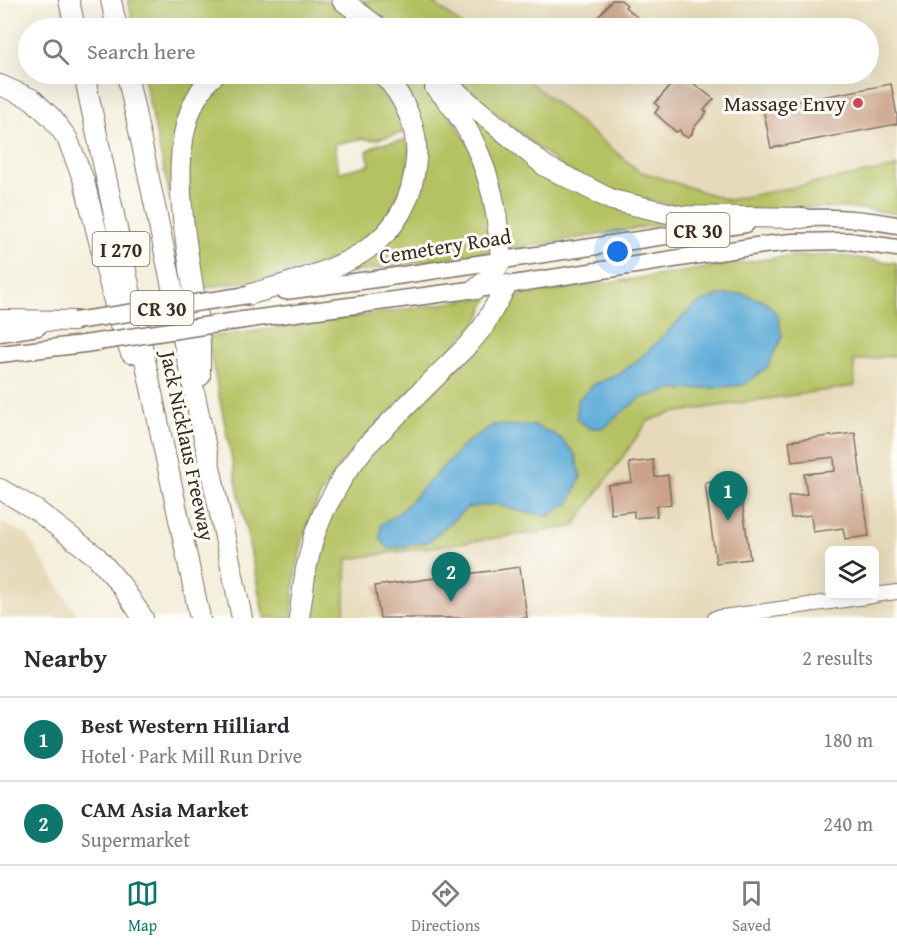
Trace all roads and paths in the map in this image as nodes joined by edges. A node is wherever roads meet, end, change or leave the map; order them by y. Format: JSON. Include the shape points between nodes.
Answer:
{"nodes":[{"id":1,"x":69,"y":0,"type":"edge"},
{"id":2,"x":111,"y":0,"type":"edge"},
{"id":3,"x":341,"y":0,"type":"edge"},
{"id":4,"x":73,"y":18,"type":"edge"},
{"id":5,"x":115,"y":18,"type":"edge"},
{"id":6,"x":360,"y":18,"type":"edge"},
{"id":7,"x":365,"y":18,"type":"edge"},
{"id":8,"x":86,"y":84,"type":"edge"},
{"id":9,"x":129,"y":84,"type":"edge"},
{"id":10,"x":206,"y":84,"type":"edge"},
{"id":11,"x":391,"y":84,"type":"edge"},
{"id":12,"x":431,"y":84,"type":"edge"},
{"id":13,"x":447,"y":84,"type":"edge"},
{"id":14,"x":0,"y":85,"type":"edge"},
{"id":15,"x":802,"y":218,"type":"junction"},
{"id":16,"x":897,"y":225,"type":"edge"},
{"id":17,"x":897,"y":248,"type":"edge"},
{"id":18,"x":500,"y":260,"type":"junction"},
{"id":19,"x":507,"y":285,"type":"junction"},
{"id":20,"x":476,"y":289,"type":"junction"},
{"id":21,"x":248,"y":295,"type":"junction"},
{"id":22,"x":0,"y":320,"type":"edge"},
{"id":23,"x":75,"y":321,"type":"junction"},
{"id":24,"x":0,"y":333,"type":"edge"},
{"id":25,"x":0,"y":354,"type":"edge"},
{"id":26,"x":199,"y":415,"type":"junction"},
{"id":27,"x":159,"y":424,"type":"junction"},
{"id":28,"x":0,"y":489,"type":"edge"},
{"id":29,"x":897,"y":592,"type":"edge"},
{"id":30,"x":879,"y":594,"type":"edge"},
{"id":31,"x":839,"y":600,"type":"edge"},
{"id":32,"x":143,"y":618,"type":"edge"},
{"id":33,"x":200,"y":618,"type":"edge"},
{"id":34,"x":242,"y":618,"type":"edge"},
{"id":35,"x":299,"y":618,"type":"edge"},
{"id":36,"x":715,"y":618,"type":"edge"}],
"edges":[{"from":1,"to":4,"type":"highway"},
{"from":2,"to":5,"type":"highway"},
{"from":3,"to":6,"type":"highway"},
{"from":3,"to":7,"type":"highway"},
{"from":8,"to":27,"type":"highway","name":"Jack Nicklaus Freeway","number":"I 270"},
{"from":9,"to":26,"type":"highway","name":"Jack Nicklaus Freeway","number":"I 270"},
{"from":10,"to":26,"type":"highway","via":[[193,104],[183,136],[180,171],[200,343]]},
{"from":11,"to":21,"type":"highway","via":[[406,108],[417,154],[407,201],[398,219],[369,249],[350,260]]},
{"from":12,"to":18,"type":"highway","via":[[465,124],[483,164],[497,220]]},
{"from":13,"to":15,"type":"highway","via":[[545,166],[612,200],[681,216]]},
{"from":14,"to":27,"type":"highway","via":[[32,99],[67,138],[84,181],[120,325]]},
{"from":15,"to":16,"type":"main road","name":"Cemetery Road","number":"CR 30","via":[[873,220]]},
{"from":15,"to":18,"type":"main road","name":"Cemetery Road","number":"CR 30"},
{"from":17,"to":19,"type":"main road","number":"CR 30","via":[[848,241],[793,242]]},
{"from":18,"to":20,"type":"highway"},
{"from":18,"to":21,"type":"main road","name":"Cemetery Road","number":"CR 30"},
{"from":19,"to":20,"type":"main road","number":"CR 30"},
{"from":19,"to":35,"type":"highway","via":[[468,345],[365,447],[344,476],[314,536]]},
{"from":20,"to":25,"type":"main road","number":"CR 30","bridge":true},
{"from":21,"to":23,"type":"main road","name":"Cemetery Road","number":"CR 30","bridge":true},
{"from":22,"to":23,"type":"highway"},
{"from":23,"to":24,"type":"main road","name":"Cemetery Road","number":"CR 30"},
{"from":26,"to":34,"type":"highway","name":"Jack Nicklaus Freeway","number":"I 270"},
{"from":27,"to":33,"type":"highway","name":"Jack Nicklaus Freeway","number":"I 270"},
{"from":28,"to":32,"type":"highway","via":[[36,510],[97,557]]},
{"from":29,"to":30,"type":"street"},
{"from":31,"to":36,"type":"street"}]}
